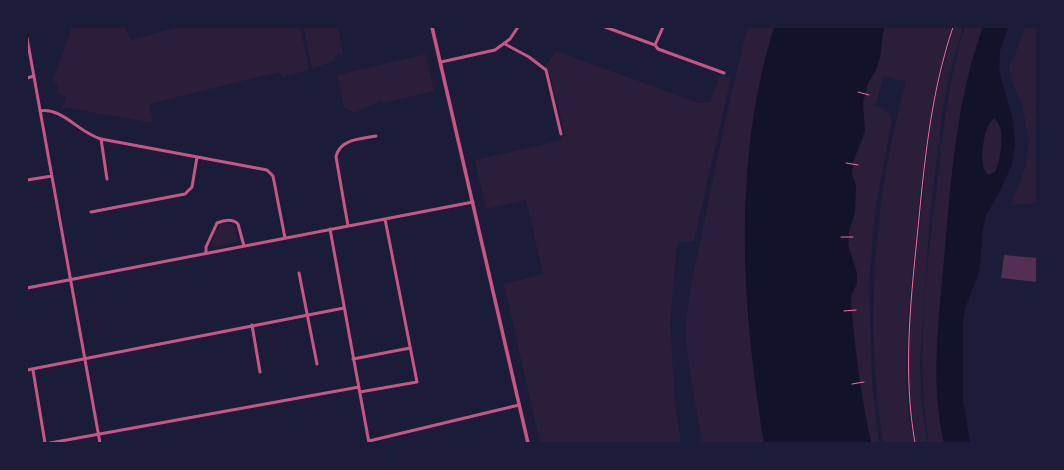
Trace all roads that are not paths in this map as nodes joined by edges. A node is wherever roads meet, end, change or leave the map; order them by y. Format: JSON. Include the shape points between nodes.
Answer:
{"nodes":[{"id":1,"x":432,"y":27,"type":"edge"},
{"id":2,"x":518,"y":27,"type":"edge"},
{"id":3,"x":605,"y":27,"type":"edge"},
{"id":4,"x":663,"y":27,"type":"edge"},
{"id":5,"x":27,"y":38,"type":"edge"},
{"id":6,"x":504,"y":44,"type":"junction"},
{"id":7,"x":655,"y":46,"type":"junction"},
{"id":8,"x":441,"y":62,"type":"junction"},
{"id":9,"x":724,"y":73,"type":"dead end"},
{"id":10,"x":34,"y":76,"type":"junction"},
{"id":11,"x":27,"y":78,"type":"edge"},
{"id":12,"x":40,"y":111,"type":"junction"},
{"id":13,"x":561,"y":134,"type":"dead end"},
{"id":14,"x":376,"y":136,"type":"dead end"},
{"id":15,"x":100,"y":139,"type":"junction"},
{"id":16,"x":197,"y":157,"type":"junction"},
{"id":17,"x":52,"y":176,"type":"junction"},
{"id":18,"x":107,"y":179,"type":"dead end"},
{"id":19,"x":27,"y":180,"type":"edge"},
{"id":20,"x":473,"y":202,"type":"junction"},
{"id":21,"x":91,"y":212,"type":"dead end"},
{"id":22,"x":385,"y":219,"type":"junction"},
{"id":23,"x":348,"y":226,"type":"junction"},
{"id":24,"x":330,"y":229,"type":"junction"},
{"id":25,"x":285,"y":238,"type":"junction"},
{"id":26,"x":244,"y":246,"type":"junction"},
{"id":27,"x":206,"y":253,"type":"junction"},
{"id":28,"x":299,"y":273,"type":"dead end"},
{"id":29,"x":71,"y":279,"type":"junction"},
{"id":30,"x":27,"y":288,"type":"edge"},
{"id":31,"x":344,"y":308,"type":"junction"},
{"id":32,"x":307,"y":315,"type":"junction"},
{"id":33,"x":252,"y":325,"type":"junction"},
{"id":34,"x":410,"y":348,"type":"junction"},
{"id":35,"x":85,"y":358,"type":"junction"},
{"id":36,"x":354,"y":359,"type":"junction"},
{"id":37,"x":317,"y":364,"type":"dead end"},
{"id":38,"x":27,"y":370,"type":"edge"},
{"id":39,"x":33,"y":370,"type":"junction"},
{"id":40,"x":260,"y":372,"type":"dead end"},
{"id":41,"x":358,"y":387,"type":"junction"},
{"id":42,"x":360,"y":392,"type":"junction"},
{"id":43,"x":519,"y":405,"type":"junction"},
{"id":44,"x":99,"y":434,"type":"junction"},
{"id":45,"x":369,"y":442,"type":"edge"},
{"id":46,"x":45,"y":443,"type":"edge"},
{"id":47,"x":50,"y":443,"type":"edge"},
{"id":48,"x":100,"y":443,"type":"edge"},
{"id":49,"x":528,"y":443,"type":"edge"}],
"edges":[{"from":1,"to":8,"type":"street"},
{"from":2,"to":6,"type":"street"},
{"from":3,"to":7,"type":"street"},
{"from":4,"to":7,"type":"street"},
{"from":5,"to":10,"type":"street"},
{"from":6,"to":8,"type":"street","via":[[495,50]]},
{"from":6,"to":13,"type":"street","via":[[529,57],[546,70]]},
{"from":7,"to":9,"type":"street"},
{"from":8,"to":20,"type":"street"},
{"from":10,"to":11,"type":"street"},
{"from":10,"to":12,"type":"street"},
{"from":12,"to":15,"type":"street","via":[[56,111],[82,131]]},
{"from":12,"to":17,"type":"street"},
{"from":14,"to":23,"type":"street","via":[[346,142],[337,153]]},
{"from":15,"to":16,"type":"street"},
{"from":15,"to":18,"type":"street"},
{"from":16,"to":21,"type":"street","via":[[192,187],[185,194]]},
{"from":16,"to":25,"type":"street","via":[[267,170],[273,176]]},
{"from":17,"to":19,"type":"street"},
{"from":17,"to":29,"type":"street"},
{"from":20,"to":22,"type":"street"},
{"from":20,"to":43,"type":"street"},
{"from":22,"to":23,"type":"street"},
{"from":22,"to":34,"type":"street"},
{"from":23,"to":24,"type":"street"},
{"from":24,"to":25,"type":"street"},
{"from":24,"to":31,"type":"street"},
{"from":25,"to":26,"type":"street"},
{"from":26,"to":27,"type":"street"},
{"from":26,"to":27,"type":"street","via":[[238,224],[232,220],[222,221],[217,223]]},
{"from":27,"to":29,"type":"street"},
{"from":28,"to":32,"type":"street"},
{"from":29,"to":30,"type":"street"},
{"from":29,"to":35,"type":"street"},
{"from":31,"to":32,"type":"street"},
{"from":31,"to":36,"type":"street"},
{"from":32,"to":33,"type":"street"},
{"from":32,"to":37,"type":"street"},
{"from":33,"to":35,"type":"street"},
{"from":33,"to":40,"type":"street"},
{"from":34,"to":36,"type":"street"},
{"from":34,"to":42,"type":"street","via":[[417,382]]},
{"from":35,"to":39,"type":"street"},
{"from":35,"to":44,"type":"street"},
{"from":36,"to":41,"type":"street"},
{"from":38,"to":39,"type":"street"},
{"from":39,"to":46,"type":"street"},
{"from":41,"to":42,"type":"street"},
{"from":41,"to":44,"type":"street"},
{"from":42,"to":45,"type":"street"},
{"from":43,"to":45,"type":"street"},
{"from":43,"to":49,"type":"street"},
{"from":44,"to":47,"type":"street"},
{"from":44,"to":48,"type":"street"}]}
